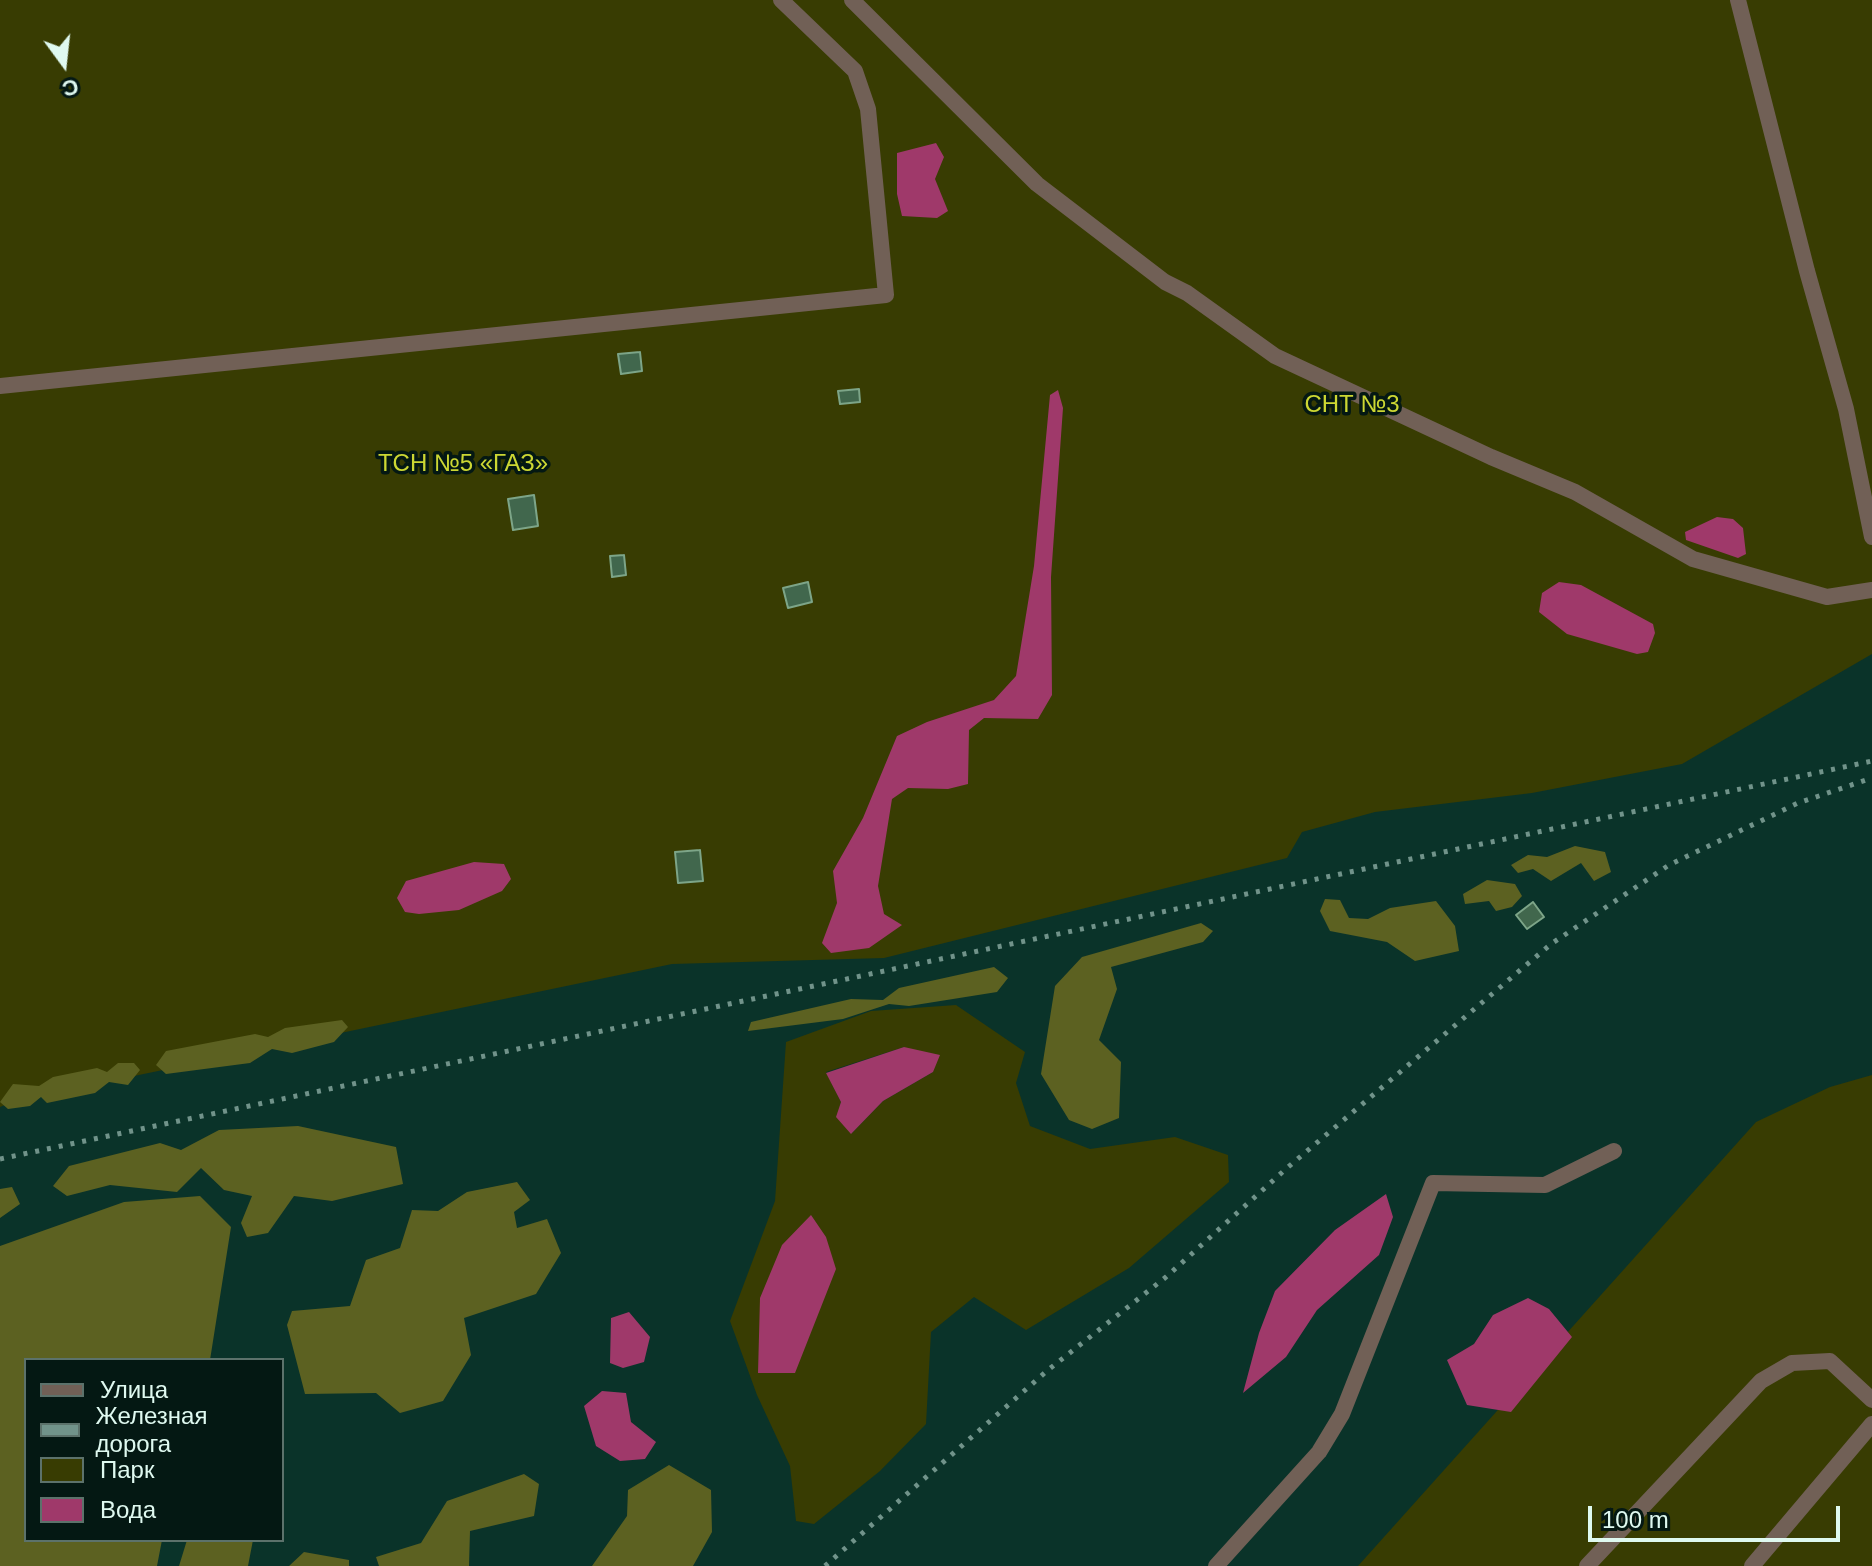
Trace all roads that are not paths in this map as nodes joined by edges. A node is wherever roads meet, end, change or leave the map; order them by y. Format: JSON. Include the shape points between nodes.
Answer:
{"nodes":[{"id":1,"x":781,"y":0,"type":"edge"},
{"id":2,"x":852,"y":0,"type":"edge"},
{"id":3,"x":1738,"y":0,"type":"edge"},
{"id":4,"x":0,"y":386,"type":"edge"},
{"id":5,"x":1872,"y":537,"type":"edge"},
{"id":6,"x":1872,"y":590,"type":"edge"},
{"id":7,"x":1614,"y":1151,"type":"dead end"},
{"id":8,"x":1872,"y":1400,"type":"edge"},
{"id":9,"x":1872,"y":1424,"type":"edge"},
{"id":10,"x":1216,"y":1566,"type":"edge"},
{"id":11,"x":1587,"y":1566,"type":"edge"},
{"id":12,"x":1752,"y":1566,"type":"edge"}],
"edges":[{"from":1,"to":4,"type":"lane","via":[[855,71],[868,109],[886,295]]},
{"from":2,"to":6,"type":"lane","via":[[1037,184],[1165,282],[1275,356],[1575,492],[1693,559],[1827,597]]},
{"from":3,"to":5,"type":"lane","via":[[1846,409]]},
{"from":7,"to":10,"type":"lane","via":[[1545,1185],[1433,1183],[1342,1414],[1319,1452]]},
{"from":8,"to":11,"type":"lane","via":[[1830,1361],[1792,1363],[1761,1381]]},
{"from":9,"to":12,"type":"lane"}]}
